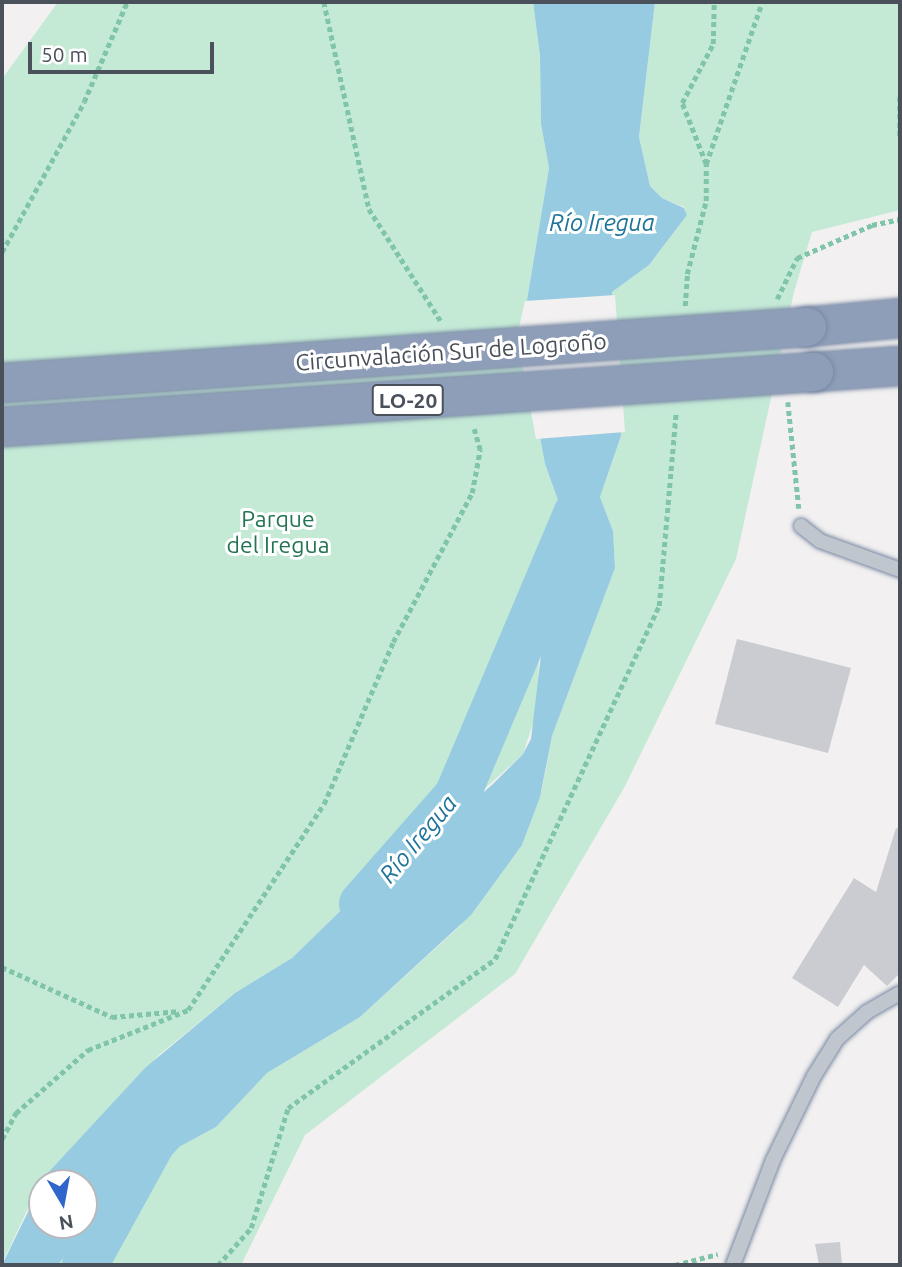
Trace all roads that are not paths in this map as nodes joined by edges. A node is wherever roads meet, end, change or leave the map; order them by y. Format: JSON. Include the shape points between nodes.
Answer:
{"nodes":[{"id":1,"x":900,"y":318,"type":"edge"},
{"id":2,"x":900,"y":366,"type":"edge"},
{"id":3,"x":2,"y":383,"type":"edge"},
{"id":4,"x":2,"y":427,"type":"edge"},
{"id":5,"x":801,"y":526,"type":"dead end"},
{"id":6,"x":900,"y":570,"type":"edge"},
{"id":7,"x":900,"y":992,"type":"edge"},
{"id":8,"x":734,"y":1258,"type":"edge"}],
"edges":[{"from":1,"to":3,"type":"highway","name":"Circunvalación Sur de Logroño","number":"LO-20","bridge":true},
{"from":2,"to":4,"type":"highway","name":"Circunvalación Sur de Logroño","number":"LO-20","bridge":true},
{"from":5,"to":6,"type":"lane","via":[[820,541]]},
{"from":7,"to":8,"type":"lane","via":[[867,1012],[837,1039],[779,1148]]}]}
